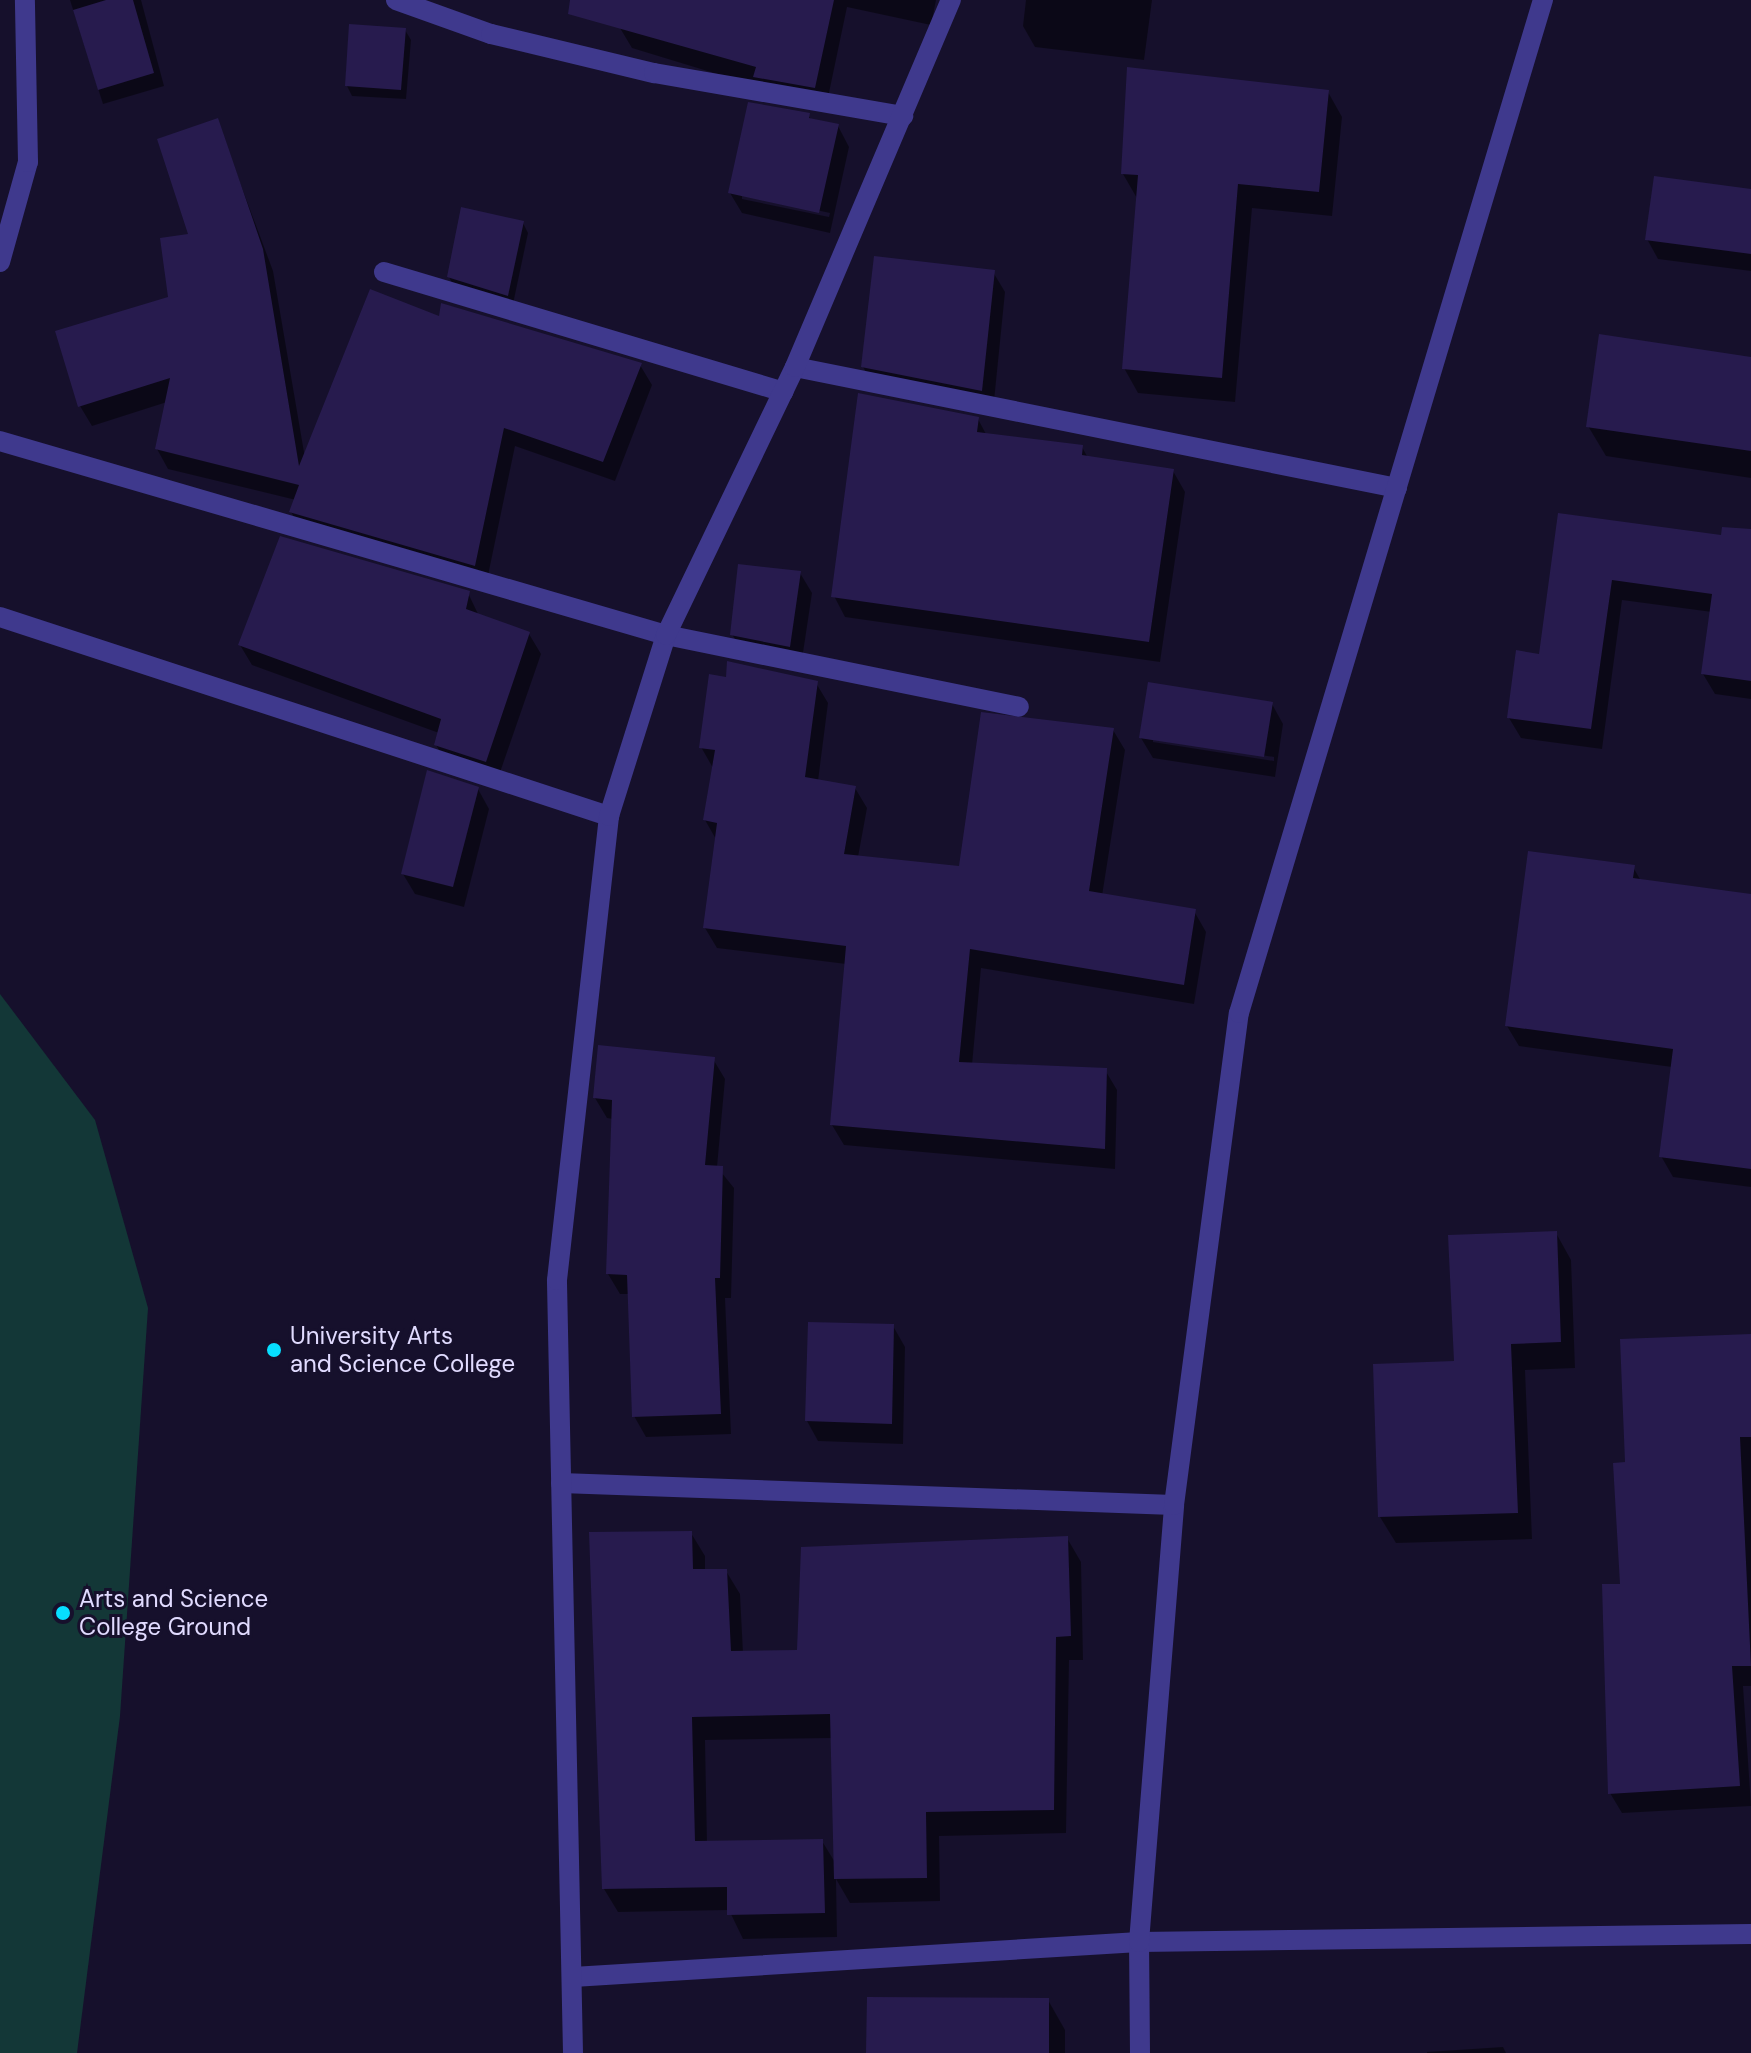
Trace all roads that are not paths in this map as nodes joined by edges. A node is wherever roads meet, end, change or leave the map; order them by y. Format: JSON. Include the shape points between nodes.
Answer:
{"nodes":[{"id":1,"x":25,"y":0,"type":"edge"},
{"id":2,"x":396,"y":0,"type":"edge"},
{"id":3,"x":951,"y":0,"type":"edge"},
{"id":4,"x":1543,"y":0,"type":"edge"},
{"id":5,"x":903,"y":116,"type":"junction"},
{"id":6,"x":0,"y":262,"type":"edge"},
{"id":7,"x":384,"y":272,"type":"dead end"},
{"id":8,"x":795,"y":367,"type":"junction"},
{"id":9,"x":783,"y":392,"type":"junction"},
{"id":10,"x":0,"y":441,"type":"edge"},
{"id":11,"x":1397,"y":488,"type":"junction"},
{"id":12,"x":0,"y":617,"type":"edge"},
{"id":13,"x":666,"y":635,"type":"junction"},
{"id":14,"x":1019,"y":707,"type":"dead end"},
{"id":15,"x":609,"y":816,"type":"junction"},
{"id":16,"x":561,"y":1483,"type":"junction"},
{"id":17,"x":1174,"y":1505,"type":"junction"},
{"id":18,"x":1751,"y":1934,"type":"edge"},
{"id":19,"x":1139,"y":1942,"type":"junction"},
{"id":20,"x":573,"y":1977,"type":"junction"},
{"id":21,"x":573,"y":2053,"type":"edge"},
{"id":22,"x":1140,"y":2053,"type":"edge"}],
"edges":[{"from":1,"to":6,"type":"street","via":[[28,162]]},
{"from":2,"to":5,"type":"street","via":[[491,34],[654,73]]},
{"from":3,"to":5,"type":"street"},
{"from":4,"to":11,"type":"street"},
{"from":5,"to":8,"type":"street"},
{"from":7,"to":9,"type":"street"},
{"from":8,"to":9,"type":"street"},
{"from":8,"to":11,"type":"street"},
{"from":9,"to":13,"type":"street"},
{"from":10,"to":13,"type":"street"},
{"from":11,"to":17,"type":"street","via":[[1239,1013]]},
{"from":12,"to":15,"type":"street"},
{"from":13,"to":14,"type":"street"},
{"from":13,"to":15,"type":"street"},
{"from":15,"to":16,"type":"street","via":[[557,1280]]},
{"from":16,"to":17,"type":"street"},
{"from":16,"to":20,"type":"street"},
{"from":17,"to":19,"type":"street"},
{"from":18,"to":19,"type":"street"},
{"from":19,"to":20,"type":"street"},
{"from":19,"to":22,"type":"street"},
{"from":20,"to":21,"type":"street"}]}
